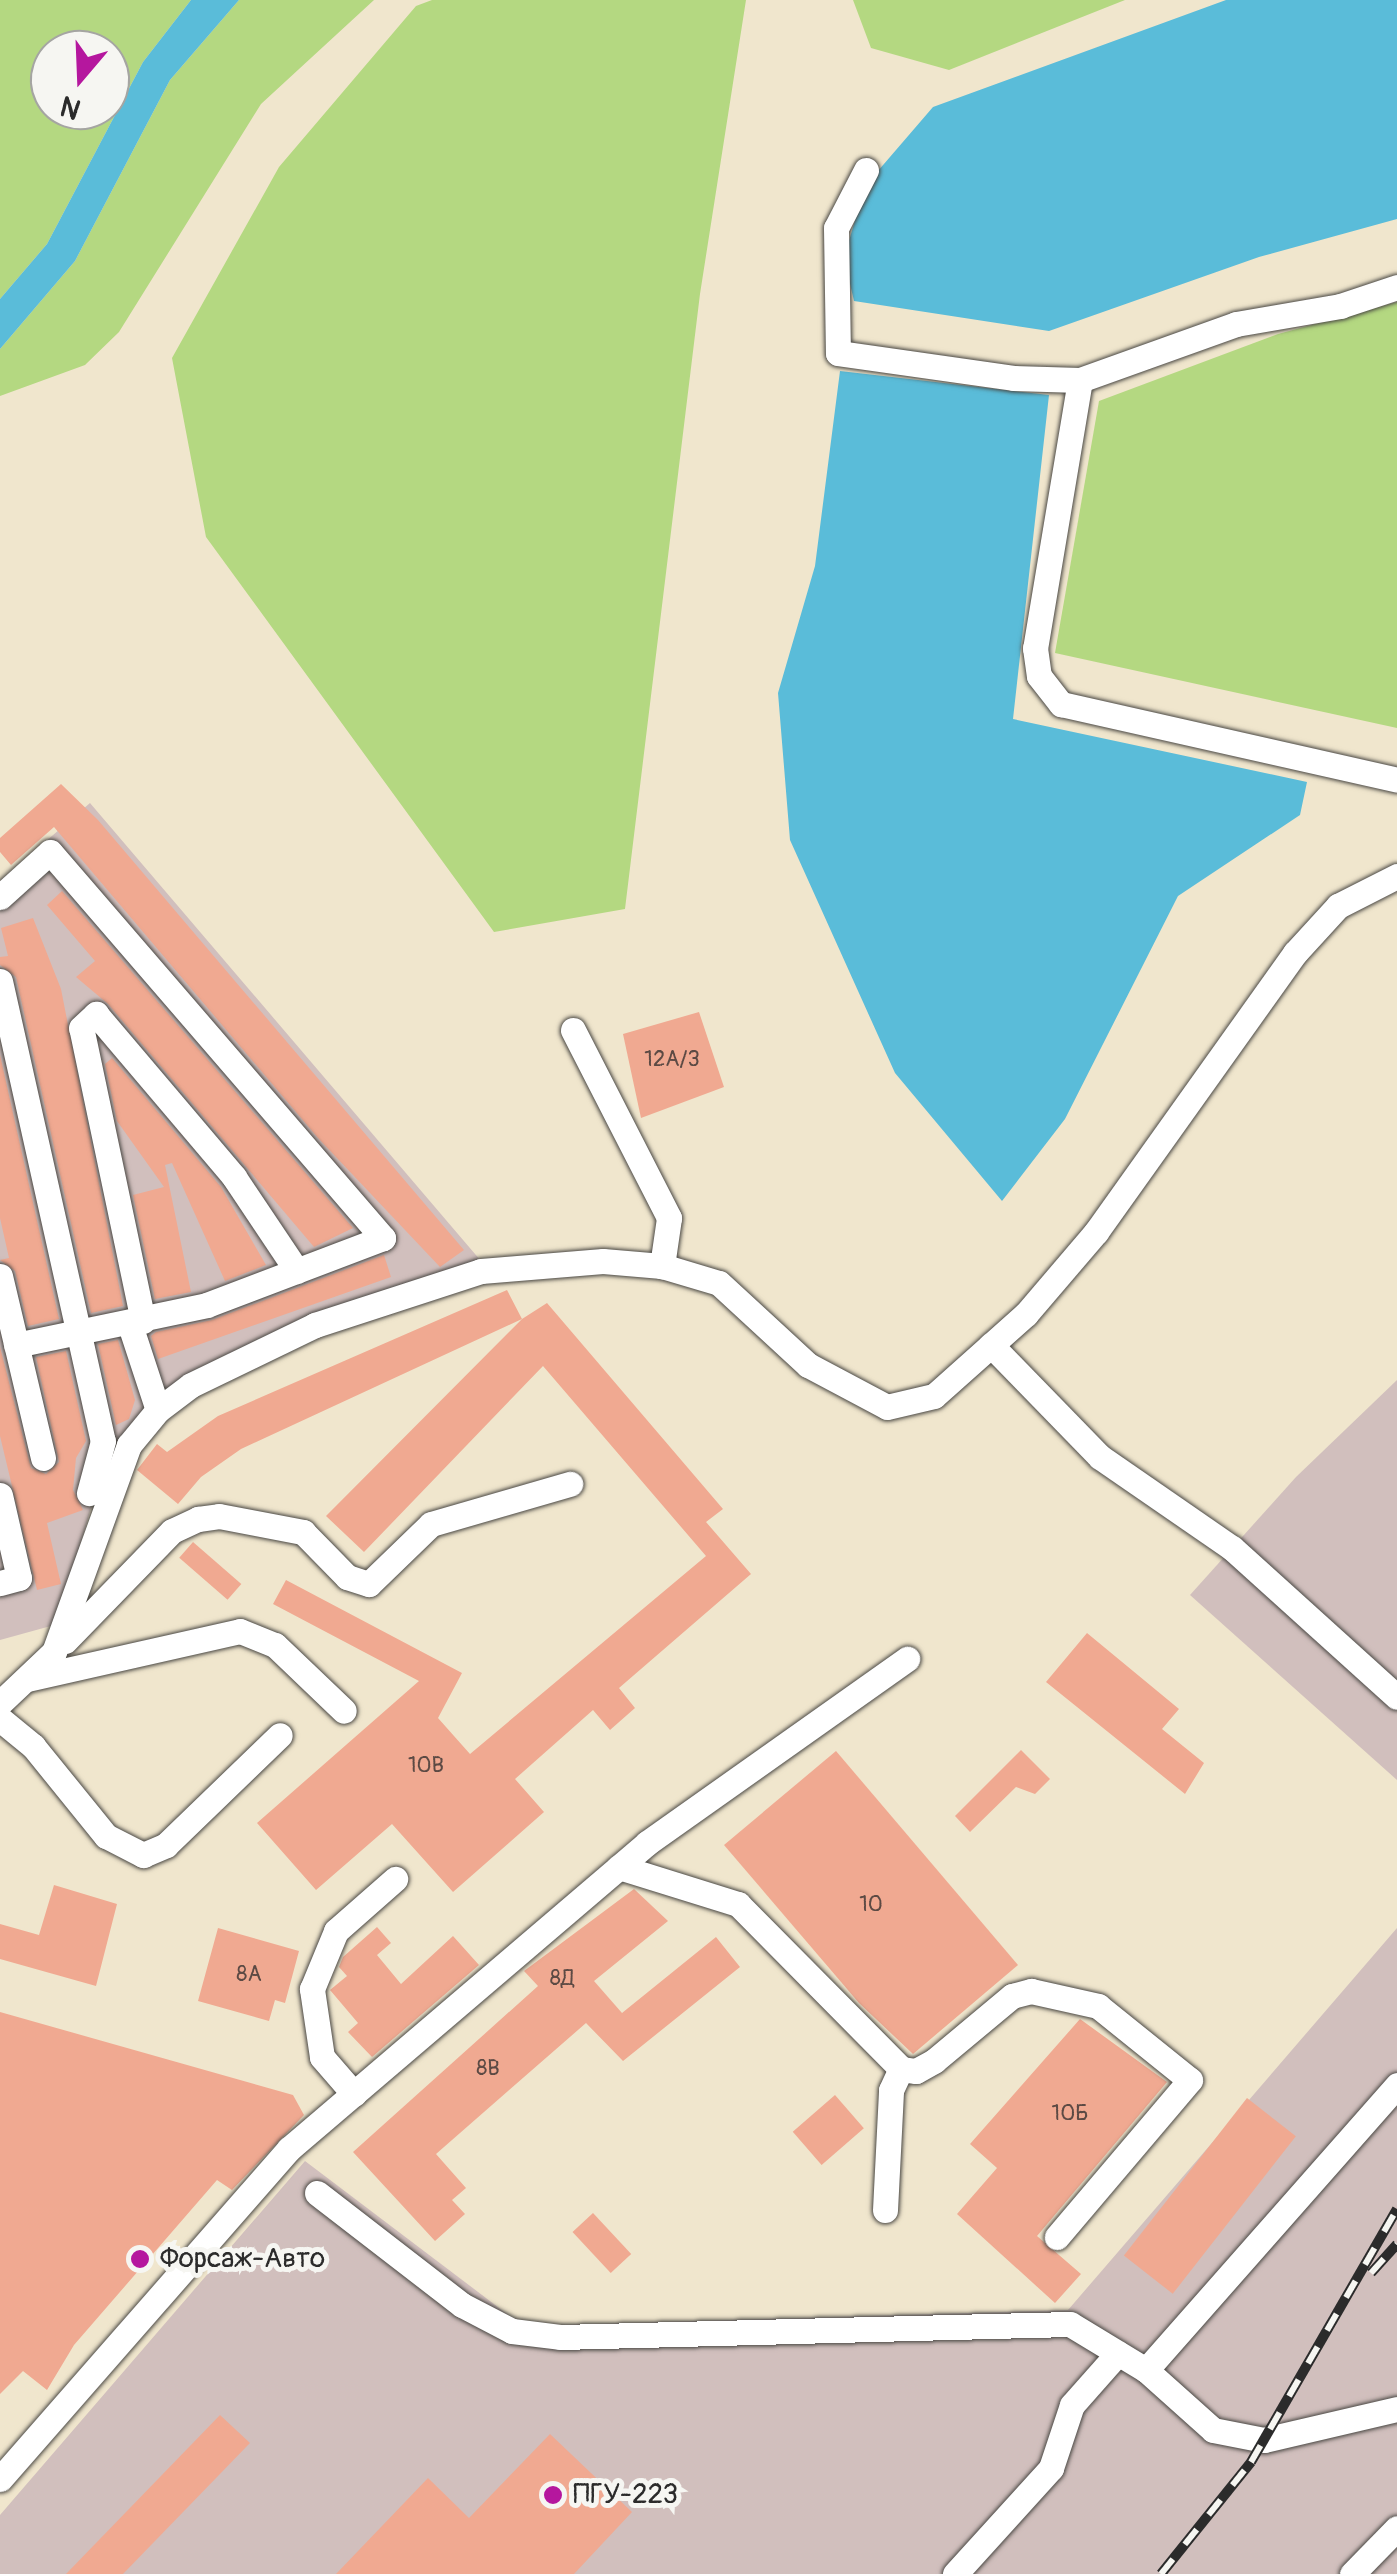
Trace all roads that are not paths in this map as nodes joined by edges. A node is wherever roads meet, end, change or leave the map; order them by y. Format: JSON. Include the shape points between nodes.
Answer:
{"nodes":[{"id":1,"x":866,"y":170,"type":"dead end"},
{"id":2,"x":1397,"y":287,"type":"edge"},
{"id":3,"x":1080,"y":380,"type":"junction"},
{"id":4,"x":1397,"y":780,"type":"edge"},
{"id":5,"x":1397,"y":876,"type":"edge"},
{"id":6,"x":0,"y":897,"type":"edge"},
{"id":7,"x":0,"y":980,"type":"edge"},
{"id":8,"x":573,"y":1030,"type":"dead end"},
{"id":9,"x":662,"y":1266,"type":"junction"},
{"id":10,"x":297,"y":1271,"type":"junction"},
{"id":11,"x":0,"y":1276,"type":"edge"},
{"id":12,"x":137,"y":1323,"type":"junction"},
{"id":13,"x":78,"y":1334,"type":"junction"},
{"id":14,"x":16,"y":1346,"type":"junction"},
{"id":15,"x":991,"y":1346,"type":"junction"},
{"id":16,"x":158,"y":1410,"type":"junction"},
{"id":17,"x":43,"y":1458,"type":"dead end"},
{"id":18,"x":570,"y":1484,"type":"dead end"},
{"id":19,"x":88,"y":1492,"type":"dead end"},
{"id":20,"x":0,"y":1495,"type":"edge"},
{"id":21,"x":0,"y":1583,"type":"edge"},
{"id":22,"x":54,"y":1652,"type":"junction"},
{"id":23,"x":907,"y":1659,"type":"dead end"},
{"id":24,"x":27,"y":1678,"type":"junction"},
{"id":25,"x":1397,"y":1697,"type":"edge"},
{"id":26,"x":0,"y":1703,"type":"edge"},
{"id":27,"x":344,"y":1712,"type":"dead end"},
{"id":28,"x":0,"y":1719,"type":"edge"},
{"id":29,"x":280,"y":1735,"type":"dead end"},
{"id":30,"x":619,"y":1867,"type":"junction"},
{"id":31,"x":394,"y":1879,"type":"dead end"},
{"id":32,"x":900,"y":2069,"type":"junction"},
{"id":33,"x":1397,"y":2085,"type":"edge"},
{"id":34,"x":354,"y":2094,"type":"junction"},
{"id":35,"x":317,"y":2193,"type":"dead end"},
{"id":36,"x":885,"y":2210,"type":"dead end"},
{"id":37,"x":1057,"y":2237,"type":"dead end"},
{"id":38,"x":1118,"y":2353,"type":"junction"},
{"id":39,"x":1146,"y":2370,"type":"junction"},
{"id":40,"x":1397,"y":2410,"type":"edge"},
{"id":41,"x":0,"y":2478,"type":"edge"},
{"id":42,"x":1397,"y":2528,"type":"edge"},
{"id":43,"x":956,"y":2574,"type":"edge"},
{"id":44,"x":1352,"y":2574,"type":"edge"}],
"edges":[{"from":1,"to":3,"type":"lane","via":[[836,228],[838,353],[1012,378]]},
{"from":2,"to":3,"type":"lane","via":[[1340,306],[1236,324]]},
{"from":3,"to":4,"type":"lane","via":[[1035,648],[1040,676],[1061,704]]},
{"from":5,"to":15,"type":"lane","via":[[1338,906],[1295,953],[1096,1232]]},
{"from":6,"to":10,"type":"lane","via":[[50,852],[383,1238]]},
{"from":7,"to":13,"type":"lane"},
{"from":8,"to":9,"type":"lane","via":[[670,1218]]},
{"from":9,"to":15,"type":"lane","via":[[719,1283],[808,1366],[887,1408],[934,1396]]},
{"from":9,"to":16,"type":"lane","via":[[604,1260],[481,1271],[315,1325]]},
{"from":10,"to":12,"type":"lane"},
{"from":10,"to":12,"type":"lane","via":[[234,1177],[96,1014],[81,1028]]},
{"from":11,"to":14,"type":"lane"},
{"from":12,"to":13,"type":"lane"},
{"from":12,"to":16,"type":"lane"},
{"from":13,"to":14,"type":"lane"},
{"from":13,"to":19,"type":"lane","via":[[103,1441]]},
{"from":14,"to":17,"type":"lane"},
{"from":15,"to":25,"type":"lane","via":[[1100,1457],[1232,1548]]},
{"from":16,"to":22,"type":"lane","via":[[129,1446]]},
{"from":18,"to":22,"type":"lane","via":[[431,1524],[369,1584],[347,1576],[302,1532],[219,1516],[198,1519],[172,1531]]},
{"from":20,"to":21,"type":"lane","via":[[20,1578]]},
{"from":22,"to":24,"type":"lane"},
{"from":23,"to":30,"type":"lane"},
{"from":24,"to":26,"type":"lane"},
{"from":24,"to":27,"type":"lane","via":[[240,1631],[275,1645]]},
{"from":28,"to":29,"type":"lane","via":[[33,1746],[106,1836],[143,1855],[166,1845]]},
{"from":30,"to":32,"type":"lane","via":[[738,1904]]},
{"from":30,"to":34,"type":"lane"},
{"from":31,"to":34,"type":"lane","via":[[336,1931],[312,1989],[322,2057]]},
{"from":32,"to":36,"type":"lane","via":[[891,2090]]},
{"from":32,"to":37,"type":"lane","via":[[916,2071],[1012,1996],[1031,1991],[1098,2006],[1190,2080]]},
{"from":33,"to":39,"type":"lane"},
{"from":34,"to":41,"type":"lane","via":[[290,2149]]},
{"from":35,"to":38,"type":"lane","via":[[462,2306],[512,2331],[560,2337],[1070,2324]]},
{"from":38,"to":39,"type":"lane"},
{"from":38,"to":43,"type":"lane","via":[[1072,2405],[1051,2468]]},
{"from":39,"to":40,"type":"lane","via":[[1213,2430],[1264,2440]]},
{"from":42,"to":44,"type":"lane"}]}
